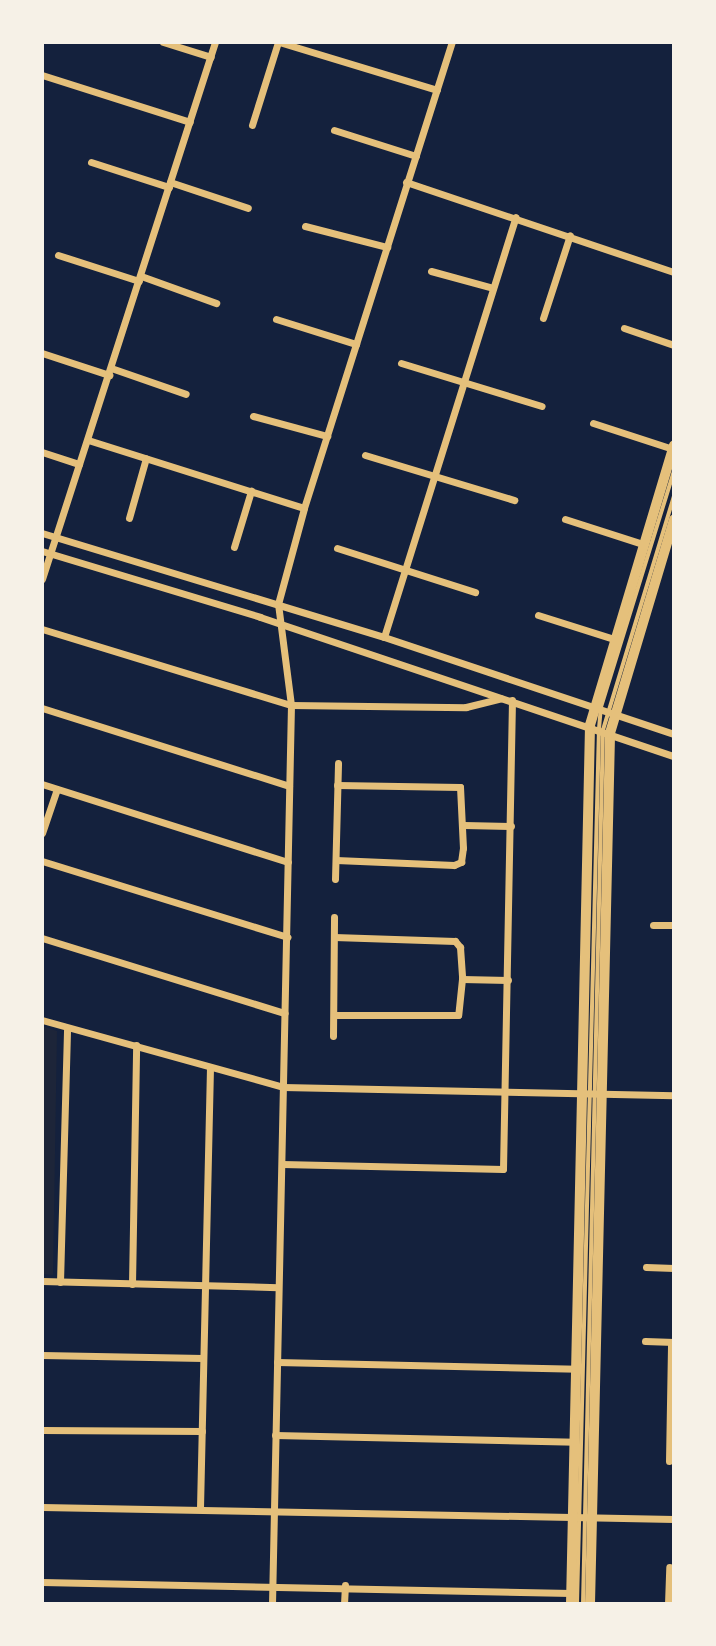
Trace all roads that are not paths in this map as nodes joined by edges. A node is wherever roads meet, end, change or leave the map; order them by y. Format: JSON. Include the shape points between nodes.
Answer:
{"nodes":[{"id":1,"x":163,"y":42,"type":"edge"},
{"id":2,"x":215,"y":42,"type":"edge"},
{"id":3,"x":278,"y":42,"type":"edge"},
{"id":4,"x":452,"y":42,"type":"edge"},
{"id":5,"x":211,"y":57,"type":"junction"},
{"id":6,"x":42,"y":75,"type":"edge"},
{"id":7,"x":437,"y":90,"type":"junction"},
{"id":8,"x":190,"y":122,"type":"junction"},
{"id":9,"x":252,"y":125,"type":"dead end"},
{"id":10,"x":334,"y":130,"type":"dead end"},
{"id":11,"x":416,"y":156,"type":"junction"},
{"id":12,"x":91,"y":162,"type":"dead end"},
{"id":13,"x":407,"y":182,"type":"junction"},
{"id":14,"x":170,"y":185,"type":"junction"},
{"id":15,"x":248,"y":208,"type":"dead end"},
{"id":16,"x":516,"y":217,"type":"junction"},
{"id":17,"x":305,"y":226,"type":"dead end"},
{"id":18,"x":570,"y":235,"type":"junction"},
{"id":19,"x":387,"y":247,"type":"junction"},
{"id":20,"x":58,"y":255,"type":"dead end"},
{"id":21,"x":431,"y":271,"type":"dead end"},
{"id":22,"x":674,"y":272,"type":"edge"},
{"id":23,"x":140,"y":278,"type":"junction"},
{"id":24,"x":493,"y":288,"type":"junction"},
{"id":25,"x":216,"y":303,"type":"dead end"},
{"id":26,"x":543,"y":318,"type":"dead end"},
{"id":27,"x":276,"y":319,"type":"dead end"},
{"id":28,"x":624,"y":328,"type":"dead end"},
{"id":29,"x":356,"y":344,"type":"junction"},
{"id":30,"x":674,"y":345,"type":"edge"},
{"id":31,"x":42,"y":352,"type":"edge"},
{"id":32,"x":401,"y":363,"type":"dead end"},
{"id":33,"x":110,"y":371,"type":"junction"},
{"id":34,"x":467,"y":382,"type":"junction"},
{"id":35,"x":186,"y":394,"type":"dead end"},
{"id":36,"x":542,"y":406,"type":"dead end"},
{"id":37,"x":253,"y":416,"type":"dead end"},
{"id":38,"x":593,"y":423,"type":"dead end"},
{"id":39,"x":327,"y":436,"type":"junction"},
{"id":40,"x":88,"y":440,"type":"junction"},
{"id":41,"x":673,"y":447,"type":"edge"},
{"id":42,"x":42,"y":452,"type":"edge"},
{"id":43,"x":365,"y":455,"type":"dead end"},
{"id":44,"x":146,"y":458,"type":"junction"},
{"id":45,"x":79,"y":464,"type":"junction"},
{"id":46,"x":674,"y":471,"type":"edge"},
{"id":47,"x":435,"y":477,"type":"junction"},
{"id":48,"x":251,"y":491,"type":"junction"},
{"id":49,"x":674,"y":497,"type":"edge"},
{"id":50,"x":514,"y":500,"type":"dead end"},
{"id":51,"x":304,"y":508,"type":"junction"},
{"id":52,"x":129,"y":518,"type":"dead end"},
{"id":53,"x":565,"y":519,"type":"dead end"},
{"id":54,"x":674,"y":519,"type":"edge"},
{"id":55,"x":42,"y":533,"type":"edge"},
{"id":56,"x":55,"y":537,"type":"junction"},
{"id":57,"x":671,"y":538,"type":"edge"},
{"id":58,"x":643,"y":544,"type":"junction"},
{"id":59,"x":234,"y":547,"type":"dead end"},
{"id":60,"x":338,"y":548,"type":"dead end"},
{"id":61,"x":46,"y":552,"type":"edge"},
{"id":62,"x":406,"y":570,"type":"junction"},
{"id":63,"x":42,"y":579,"type":"edge"},
{"id":64,"x":475,"y":592,"type":"dead end"},
{"id":65,"x":278,"y":604,"type":"junction"},
{"id":66,"x":538,"y":615,"type":"dead end"},
{"id":67,"x":284,"y":627,"type":"junction"},
{"id":68,"x":42,"y":629,"type":"edge"},
{"id":69,"x":384,"y":637,"type":"junction"},
{"id":70,"x":614,"y":639,"type":"junction"},
{"id":71,"x":503,"y":697,"type":"junction"},
{"id":72,"x":512,"y":700,"type":"junction"},
{"id":73,"x":291,"y":705,"type":"junction"},
{"id":74,"x":42,"y":708,"type":"edge"},
{"id":75,"x":604,"y":708,"type":"junction"},
{"id":76,"x":601,"y":729,"type":"junction"},
{"id":77,"x":674,"y":734,"type":"edge"},
{"id":78,"x":674,"y":756,"type":"edge"},
{"id":79,"x":338,"y":763,"type":"dead end"},
{"id":80,"x":42,"y":784,"type":"edge"},
{"id":81,"x":337,"y":785,"type":"junction"},
{"id":82,"x":289,"y":786,"type":"junction"},
{"id":83,"x":57,"y":789,"type":"junction"},
{"id":84,"x":464,"y":825,"type":"junction"},
{"id":85,"x":511,"y":826,"type":"junction"},
{"id":86,"x":42,"y":833,"type":"edge"},
{"id":87,"x":335,"y":860,"type":"junction"},
{"id":88,"x":42,"y":861,"type":"edge"},
{"id":89,"x":288,"y":862,"type":"junction"},
{"id":90,"x":335,"y":879,"type":"dead end"},
{"id":91,"x":334,"y":917,"type":"dead end"},
{"id":92,"x":653,"y":925,"type":"dead end"},
{"id":93,"x":674,"y":925,"type":"edge"},
{"id":94,"x":287,"y":937,"type":"junction"},
{"id":95,"x":334,"y":937,"type":"junction"},
{"id":96,"x":42,"y":938,"type":"edge"},
{"id":97,"x":462,"y":979,"type":"junction"},
{"id":98,"x":508,"y":980,"type":"junction"},
{"id":99,"x":285,"y":1013,"type":"junction"},
{"id":100,"x":335,"y":1015,"type":"junction"},
{"id":101,"x":42,"y":1020,"type":"edge"},
{"id":102,"x":67,"y":1029,"type":"junction"},
{"id":103,"x":333,"y":1035,"type":"dead end"},
{"id":104,"x":136,"y":1045,"type":"junction"},
{"id":105,"x":210,"y":1068,"type":"junction"},
{"id":106,"x":283,"y":1087,"type":"junction"},
{"id":107,"x":593,"y":1093,"type":"junction"},
{"id":108,"x":508,"y":1094,"type":"junction"},
{"id":109,"x":674,"y":1095,"type":"edge"},
{"id":110,"x":282,"y":1164,"type":"junction"},
{"id":111,"x":646,"y":1267,"type":"dead end"},
{"id":112,"x":674,"y":1268,"type":"edge"},
{"id":113,"x":42,"y":1282,"type":"edge"},
{"id":114,"x":61,"y":1282,"type":"junction"},
{"id":115,"x":132,"y":1284,"type":"junction"},
{"id":116,"x":205,"y":1285,"type":"junction"},
{"id":117,"x":278,"y":1287,"type":"junction"},
{"id":118,"x":645,"y":1341,"type":"dead end"},
{"id":119,"x":673,"y":1342,"type":"edge"},
{"id":120,"x":42,"y":1355,"type":"edge"},
{"id":121,"x":203,"y":1358,"type":"junction"},
{"id":122,"x":277,"y":1362,"type":"junction"},
{"id":123,"x":577,"y":1369,"type":"junction"},
{"id":124,"x":42,"y":1430,"type":"edge"},
{"id":125,"x":201,"y":1431,"type":"junction"},
{"id":126,"x":275,"y":1435,"type":"junction"},
{"id":127,"x":575,"y":1442,"type":"junction"},
{"id":128,"x":672,"y":1444,"type":"edge"},
{"id":129,"x":669,"y":1461,"type":"dead end"},
{"id":130,"x":42,"y":1507,"type":"edge"},
{"id":131,"x":200,"y":1508,"type":"junction"},
{"id":132,"x":274,"y":1509,"type":"junction"},
{"id":133,"x":582,"y":1518,"type":"junction"},
{"id":134,"x":674,"y":1519,"type":"edge"},
{"id":135,"x":669,"y":1567,"type":"dead end"},
{"id":136,"x":42,"y":1582,"type":"edge"},
{"id":137,"x":272,"y":1584,"type":"junction"},
{"id":138,"x":345,"y":1585,"type":"junction"},
{"id":139,"x":671,"y":1595,"type":"edge"},
{"id":140,"x":571,"y":1598,"type":"edge"},
{"id":141,"x":272,"y":1604,"type":"edge"},
{"id":142,"x":344,"y":1604,"type":"edge"},
{"id":143,"x":577,"y":1604,"type":"edge"},
{"id":144,"x":583,"y":1604,"type":"edge"},
{"id":145,"x":590,"y":1604,"type":"edge"},
{"id":146,"x":668,"y":1604,"type":"edge"}],
"edges":[{"from":1,"to":5,"type":"street"},
{"from":2,"to":5,"type":"street"},
{"from":3,"to":7,"type":"street"},
{"from":3,"to":9,"type":"street"},
{"from":4,"to":7,"type":"street"},
{"from":5,"to":8,"type":"street"},
{"from":6,"to":8,"type":"street"},
{"from":7,"to":11,"type":"street"},
{"from":8,"to":14,"type":"street"},
{"from":10,"to":11,"type":"street"},
{"from":11,"to":13,"type":"street"},
{"from":12,"to":14,"type":"street"},
{"from":13,"to":16,"type":"street"},
{"from":13,"to":19,"type":"street"},
{"from":14,"to":15,"type":"street"},
{"from":14,"to":23,"type":"street"},
{"from":16,"to":18,"type":"street"},
{"from":16,"to":24,"type":"street"},
{"from":17,"to":19,"type":"street"},
{"from":18,"to":22,"type":"street"},
{"from":18,"to":26,"type":"street"},
{"from":19,"to":29,"type":"street"},
{"from":20,"to":23,"type":"street"},
{"from":21,"to":24,"type":"street"},
{"from":23,"to":25,"type":"street"},
{"from":23,"to":33,"type":"street"},
{"from":24,"to":34,"type":"street"},
{"from":27,"to":29,"type":"street"},
{"from":28,"to":30,"type":"street"},
{"from":29,"to":39,"type":"street"},
{"from":31,"to":33,"type":"street"},
{"from":32,"to":34,"type":"street"},
{"from":33,"to":35,"type":"street"},
{"from":33,"to":40,"type":"street"},
{"from":34,"to":36,"type":"street"},
{"from":34,"to":47,"type":"street"},
{"from":37,"to":39,"type":"street"},
{"from":38,"to":41,"type":"street"},
{"from":39,"to":51,"type":"street"},
{"from":40,"to":44,"type":"street"},
{"from":40,"to":45,"type":"street"},
{"from":41,"to":58,"type":"main road"},
{"from":42,"to":45,"type":"street"},
{"from":43,"to":47,"type":"street"},
{"from":44,"to":48,"type":"street"},
{"from":44,"to":52,"type":"street"},
{"from":45,"to":56,"type":"street"},
{"from":46,"to":75,"type":"lane"},
{"from":47,"to":50,"type":"street"},
{"from":47,"to":62,"type":"street"},
{"from":48,"to":51,"type":"street"},
{"from":48,"to":59,"type":"street"},
{"from":49,"to":75,"type":"lane"},
{"from":51,"to":65,"type":"street"},
{"from":53,"to":58,"type":"street"},
{"from":54,"to":57,"type":"main road"},
{"from":55,"to":56,"type":"street"},
{"from":56,"to":61,"type":"street"},
{"from":56,"to":65,"type":"street"},
{"from":57,"to":75,"type":"main road"},
{"from":58,"to":70,"type":"main road"},
{"from":60,"to":62,"type":"street"},
{"from":61,"to":63,"type":"street"},
{"from":61,"to":67,"type":"street"},
{"from":62,"to":64,"type":"street"},
{"from":62,"to":69,"type":"street"},
{"from":65,"to":67,"type":"street"},
{"from":65,"to":69,"type":"street"},
{"from":66,"to":70,"type":"street"},
{"from":67,"to":71,"type":"street"},
{"from":67,"to":73,"type":"street"},
{"from":68,"to":73,"type":"street"},
{"from":69,"to":75,"type":"street"},
{"from":70,"to":75,"type":"main road"},
{"from":71,"to":72,"type":"street"},
{"from":71,"to":73,"type":"street","via":[[466,707]]},
{"from":72,"to":76,"type":"street"},
{"from":72,"to":85,"type":"street"},
{"from":73,"to":82,"type":"street"},
{"from":74,"to":82,"type":"street"},
{"from":75,"to":76,"type":"main road"},
{"from":75,"to":76,"type":"main road"},
{"from":75,"to":77,"type":"street"},
{"from":76,"to":78,"type":"street"},
{"from":76,"to":107,"type":"main road"},
{"from":76,"to":107,"type":"main road"},
{"from":79,"to":81,"type":"street"},
{"from":80,"to":83,"type":"street"},
{"from":81,"to":84,"type":"street","via":[[460,787]]},
{"from":81,"to":87,"type":"street"},
{"from":82,"to":89,"type":"street"},
{"from":83,"to":86,"type":"street"},
{"from":83,"to":89,"type":"street"},
{"from":84,"to":85,"type":"street"},
{"from":84,"to":87,"type":"street","via":[[458,864]]},
{"from":85,"to":98,"type":"street"},
{"from":87,"to":90,"type":"street"},
{"from":88,"to":94,"type":"street"},
{"from":89,"to":94,"type":"street"},
{"from":91,"to":95,"type":"street"},
{"from":92,"to":93,"type":"street"},
{"from":94,"to":99,"type":"street"},
{"from":95,"to":97,"type":"street","via":[[455,941],[460,947]]},
{"from":95,"to":100,"type":"street"},
{"from":96,"to":99,"type":"street"},
{"from":97,"to":98,"type":"street"},
{"from":97,"to":100,"type":"street","via":[[458,1015]]},
{"from":98,"to":108,"type":"street"},
{"from":99,"to":106,"type":"street"},
{"from":100,"to":103,"type":"street"},
{"from":101,"to":102,"type":"street"},
{"from":102,"to":104,"type":"street"},
{"from":102,"to":114,"type":"street"},
{"from":104,"to":105,"type":"street"},
{"from":104,"to":115,"type":"street"},
{"from":105,"to":106,"type":"street"},
{"from":105,"to":116,"type":"street"},
{"from":106,"to":108,"type":"street"},
{"from":106,"to":110,"type":"street"},
{"from":107,"to":108,"type":"street"},
{"from":107,"to":109,"type":"street"},
{"from":107,"to":123,"type":"main road"},
{"from":107,"to":133,"type":"main road"},
{"from":108,"to":110,"type":"street","via":[[503,1169]]},
{"from":110,"to":117,"type":"street"},
{"from":111,"to":112,"type":"street"},
{"from":113,"to":114,"type":"street"},
{"from":114,"to":115,"type":"street"},
{"from":115,"to":116,"type":"street"},
{"from":116,"to":117,"type":"street"},
{"from":116,"to":121,"type":"street"},
{"from":117,"to":122,"type":"street"},
{"from":118,"to":119,"type":"street"},
{"from":119,"to":128,"type":"street"},
{"from":120,"to":121,"type":"street"},
{"from":121,"to":125,"type":"street"},
{"from":122,"to":123,"type":"street"},
{"from":122,"to":126,"type":"street"},
{"from":123,"to":127,"type":"main road"},
{"from":124,"to":125,"type":"street"},
{"from":125,"to":131,"type":"street"},
{"from":126,"to":127,"type":"street"},
{"from":126,"to":132,"type":"street"},
{"from":127,"to":133,"type":"main road"},
{"from":128,"to":129,"type":"street"},
{"from":130,"to":131,"type":"street"},
{"from":131,"to":132,"type":"street"},
{"from":132,"to":133,"type":"street"},
{"from":132,"to":137,"type":"street"},
{"from":133,"to":134,"type":"street"},
{"from":133,"to":140,"type":"main road"},
{"from":133,"to":143,"type":"lane"},
{"from":133,"to":144,"type":"lane"},
{"from":133,"to":145,"type":"main road"},
{"from":135,"to":139,"type":"street"},
{"from":136,"to":137,"type":"street"},
{"from":137,"to":138,"type":"street"},
{"from":137,"to":141,"type":"street"},
{"from":138,"to":140,"type":"street"},
{"from":138,"to":142,"type":"street"},
{"from":139,"to":146,"type":"street"}]}
